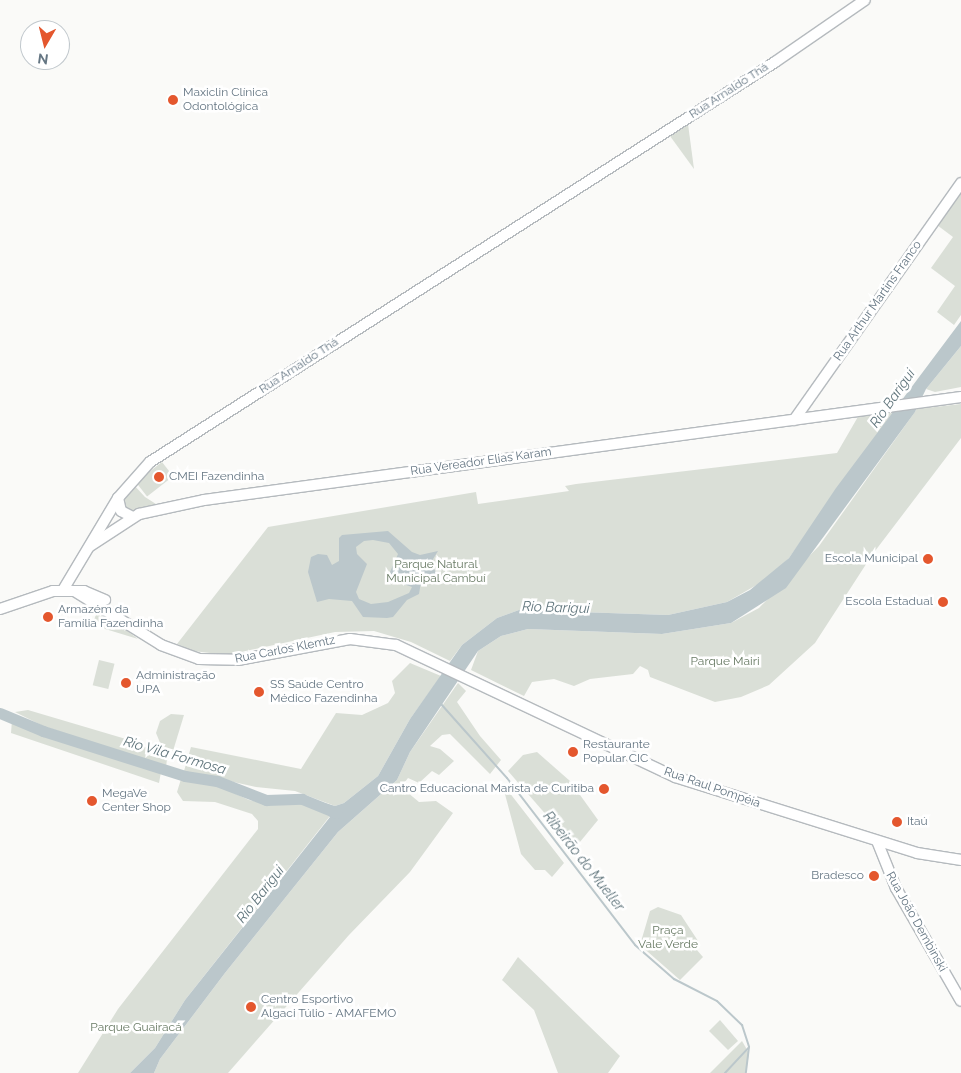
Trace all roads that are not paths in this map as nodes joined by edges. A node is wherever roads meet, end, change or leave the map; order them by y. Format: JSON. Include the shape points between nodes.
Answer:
{"nodes":[{"id":1,"x":865,"y":0,"type":"edge"},
{"id":2,"x":961,"y":183,"type":"edge"},
{"id":3,"x":811,"y":396,"type":"junction"},
{"id":4,"x":961,"y":397,"type":"edge"},
{"id":5,"x":824,"y":416,"type":"junction"},
{"id":6,"x":794,"y":420,"type":"junction"},
{"id":7,"x":118,"y":498,"type":"junction"},
{"id":8,"x":133,"y":517,"type":"junction"},
{"id":9,"x":88,"y":548,"type":"junction"},
{"id":10,"x":74,"y":573,"type":"junction"},
{"id":11,"x":63,"y":590,"type":"junction"},
{"id":12,"x":76,"y":592,"type":"junction"},
{"id":13,"x":0,"y":609,"type":"edge"},
{"id":14,"x":476,"y":682,"type":"joint"},
{"id":15,"x":877,"y":841,"type":"junction"},
{"id":16,"x":961,"y":860,"type":"edge"},
{"id":17,"x":961,"y":1001,"type":"edge"}],
"edges":[{"from":1,"to":7,"type":"main road","name":"Rua Arnaldo Thá","via":[[584,188],[563,198],[157,457],[137,473]]},
{"from":2,"to":3,"type":"main road","name":"Rua Arthur Martins Franco"},
{"from":3,"to":5,"type":"main road","via":[[812,408]]},
{"from":3,"to":6,"type":"main road","name":"Rua Arthur Martins Franco"},
{"from":4,"to":5,"type":"main road","name":"Rua Vereador Elias Karam"},
{"from":5,"to":6,"type":"main road","name":"Rua Vereador Elias Karam"},
{"from":6,"to":8,"type":"main road","name":"Rua Vereador Elias Karam","via":[[253,493],[154,509]]},
{"from":7,"to":8,"type":"main road","via":[[121,511]]},
{"from":7,"to":9,"type":"main road","name":"Rua Arnaldo Thá"},
{"from":8,"to":9,"type":"main road","name":"Rua Vereador Elias Karam"},
{"from":9,"to":10,"type":"main road","name":"Rua Arnaldo Thá"},
{"from":10,"to":11,"type":"main road","name":"Rua Arnaldo Thá"},
{"from":10,"to":12,"type":"main road"},
{"from":11,"to":12,"type":"main road","name":"Rua Carlos Klemtz"},
{"from":11,"to":13,"type":"main road","name":"Rua Carlos Klemtz","via":[[40,593]]},
{"from":12,"to":14,"type":"main road","name":"Rua Carlos Klemtz","via":[[174,652],[209,660],[238,660],[333,641],[361,639],[396,645]]},
{"from":14,"to":15,"type":"main road","name":"Rua Raul Pompéia","via":[[675,776]]},
{"from":15,"to":16,"type":"main road","name":"Rua Raul Pompéia","via":[[930,856]]},
{"from":15,"to":17,"type":"main road","name":"Rua João Dembinski","via":[[896,888]]}]}
